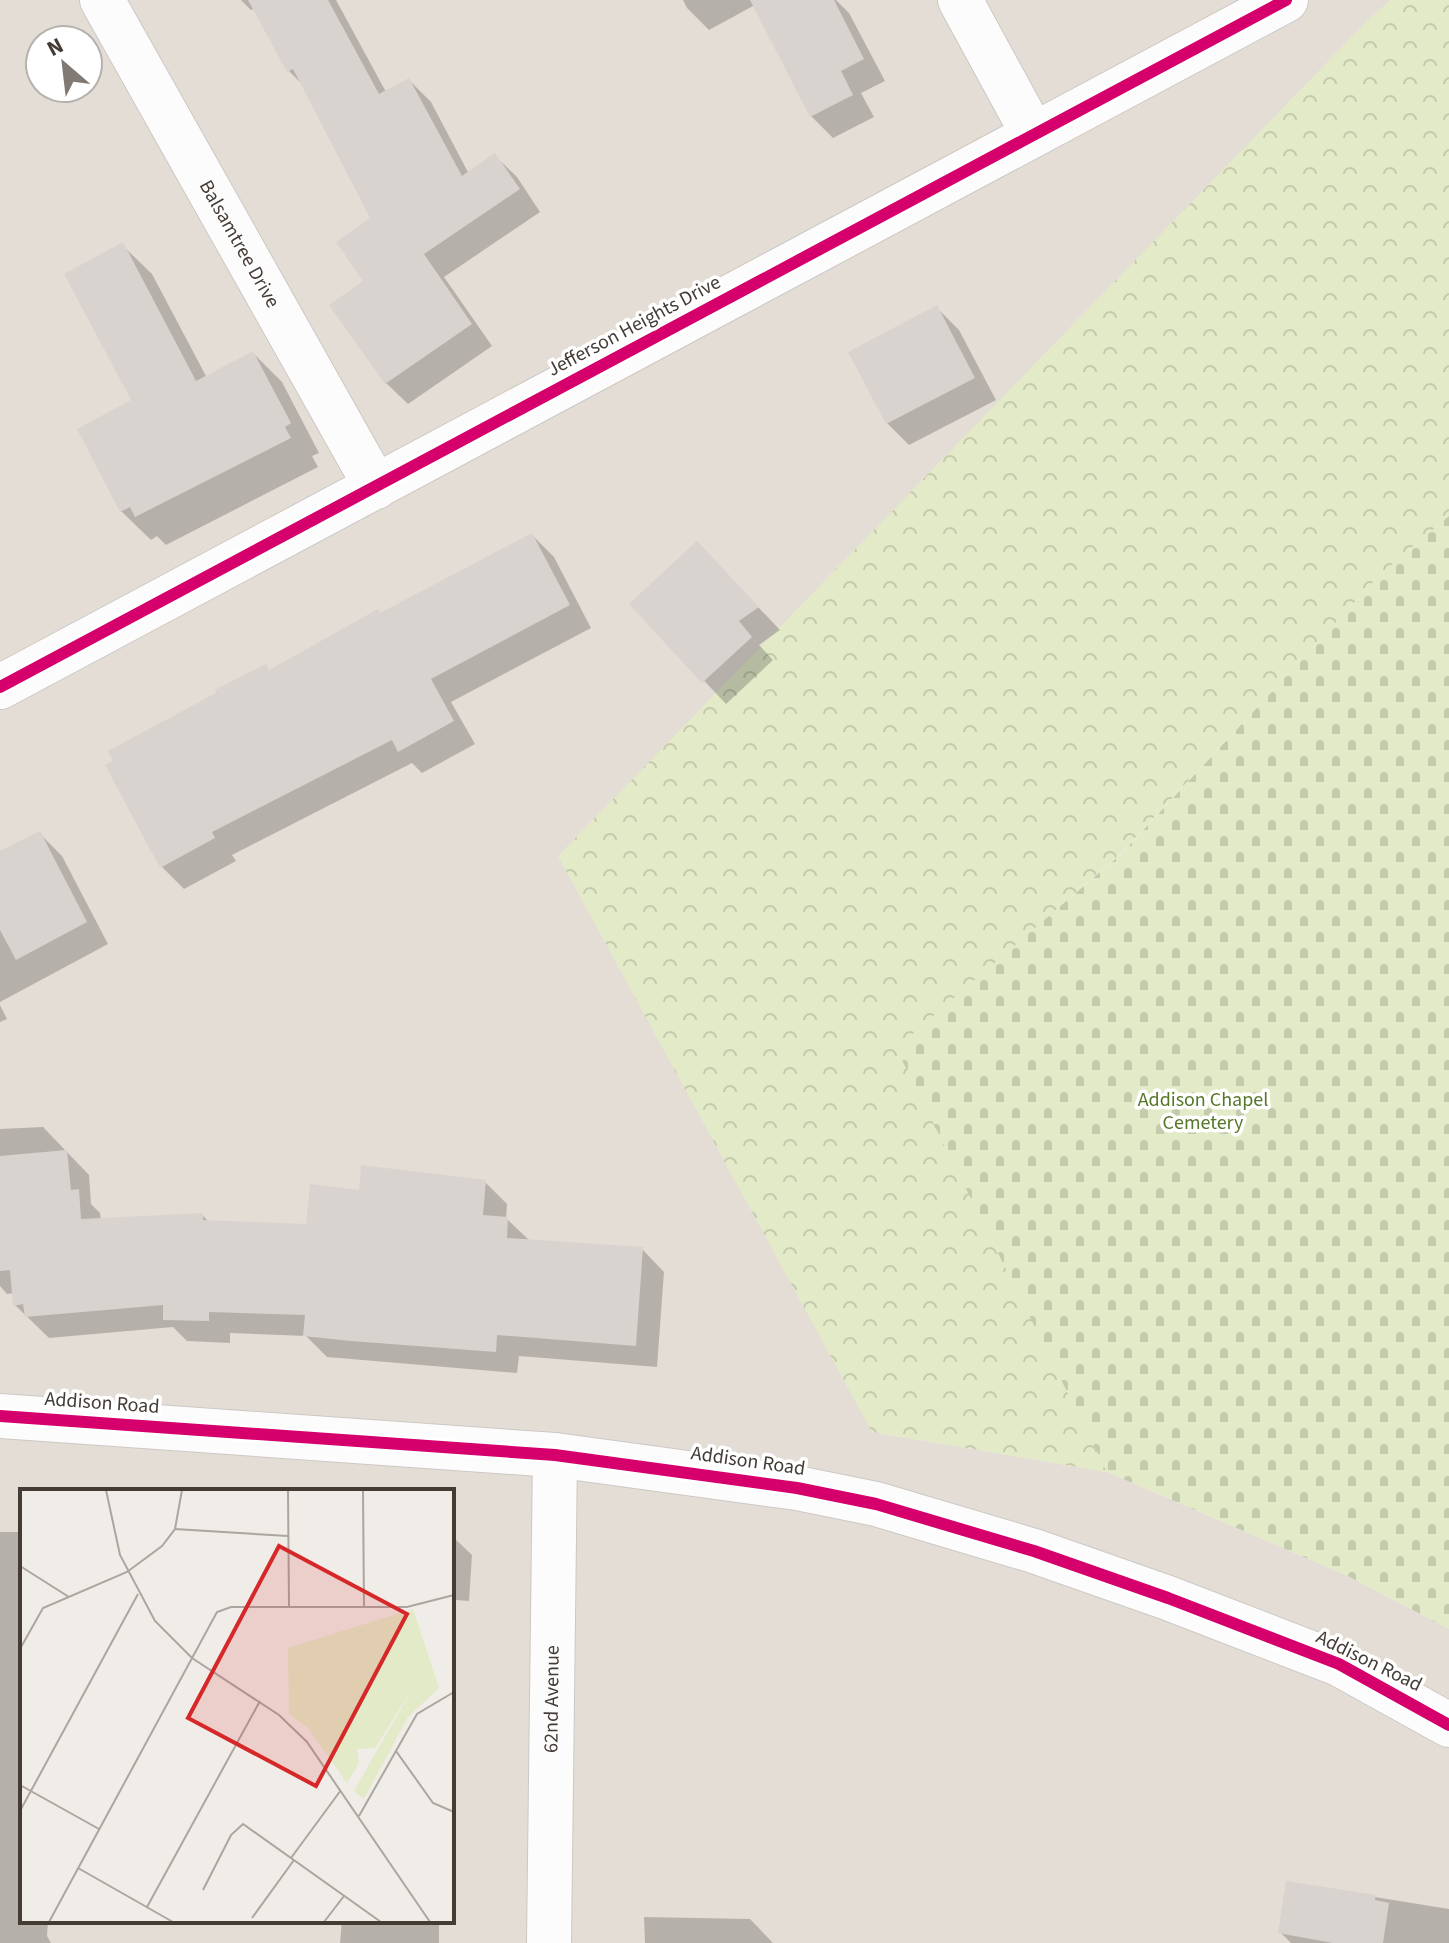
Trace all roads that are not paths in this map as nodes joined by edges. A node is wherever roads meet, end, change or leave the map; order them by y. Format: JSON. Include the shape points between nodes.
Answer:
{"nodes":[{"id":1,"x":102,"y":0,"type":"edge"},
{"id":2,"x":960,"y":0,"type":"edge"},
{"id":3,"x":1286,"y":0,"type":"edge"},
{"id":4,"x":1033,"y":134,"type":"junction"},
{"id":5,"x":376,"y":487,"type":"junction"},
{"id":6,"x":0,"y":687,"type":"edge"},
{"id":7,"x":0,"y":1416,"type":"edge"},
{"id":8,"x":555,"y":1455,"type":"junction"},
{"id":9,"x":1449,"y":1725,"type":"edge"},
{"id":10,"x":549,"y":1943,"type":"edge"}],
"edges":[{"from":1,"to":5,"type":"street","name":"Balsamtree Drive"},
{"from":2,"to":4,"type":"street"},
{"from":3,"to":4,"type":"street","name":"Jefferson Heights Drive"},
{"from":4,"to":5,"type":"street","name":"Jefferson Heights Drive"},
{"from":5,"to":6,"type":"street","name":"Jefferson Heights Drive"},
{"from":7,"to":8,"type":"street","name":"Addison Road"},
{"from":8,"to":9,"type":"street","name":"Addison Road","via":[[837,1496],[1034,1551],[1339,1664]]},
{"from":8,"to":10,"type":"street","name":"62nd Avenue"}]}
